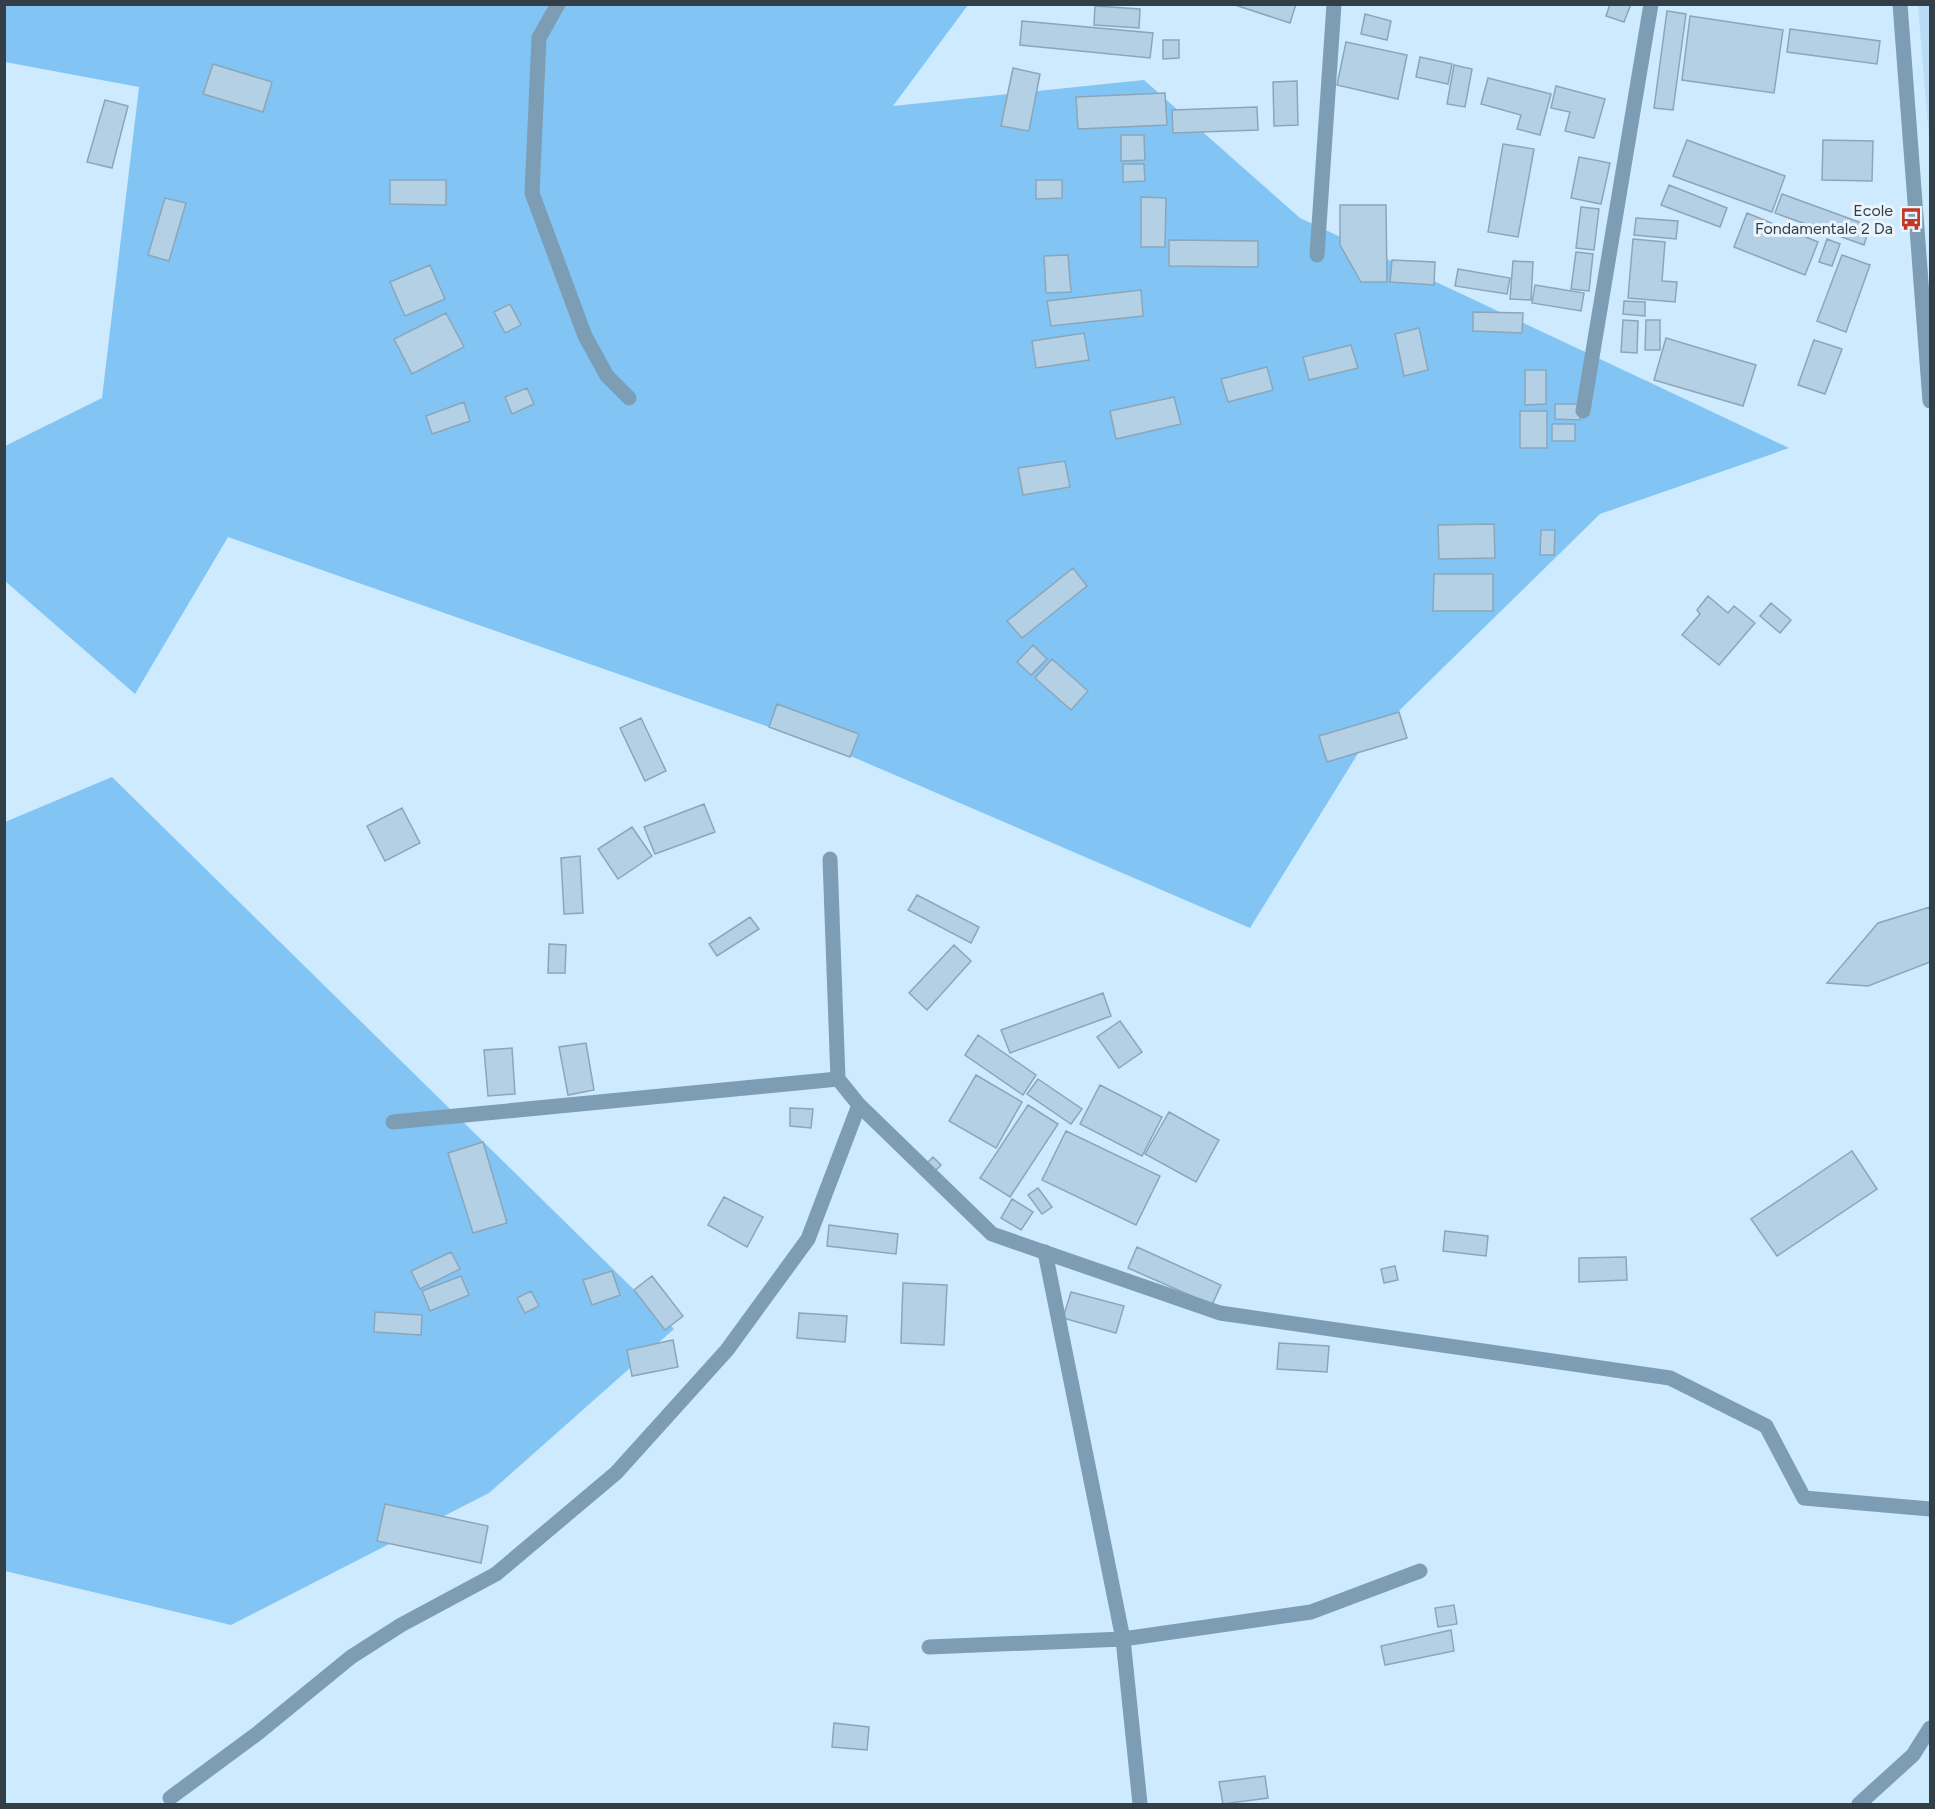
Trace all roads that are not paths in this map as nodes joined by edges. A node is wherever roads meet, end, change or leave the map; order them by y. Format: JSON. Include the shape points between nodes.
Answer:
{"nodes":[{"id":1,"x":558,"y":4,"type":"edge"},
{"id":2,"x":1334,"y":4,"type":"edge"},
{"id":3,"x":1651,"y":4,"type":"edge"},
{"id":4,"x":1900,"y":4,"type":"edge"},
{"id":5,"x":1317,"y":255,"type":"dead end"},
{"id":6,"x":629,"y":398,"type":"dead end"},
{"id":7,"x":1930,"y":401,"type":"edge"},
{"id":8,"x":1583,"y":411,"type":"dead end"},
{"id":9,"x":830,"y":859,"type":"dead end"},
{"id":10,"x":838,"y":1079,"type":"junction"},
{"id":11,"x":859,"y":1105,"type":"junction"},
{"id":12,"x":393,"y":1122,"type":"dead end"},
{"id":13,"x":1045,"y":1252,"type":"junction"},
{"id":14,"x":1930,"y":1509,"type":"edge"},
{"id":15,"x":1420,"y":1571,"type":"dead end"},
{"id":16,"x":1123,"y":1639,"type":"junction"},
{"id":17,"x":929,"y":1647,"type":"dead end"},
{"id":18,"x":1930,"y":1728,"type":"edge"},
{"id":19,"x":170,"y":1798,"type":"dead end"},
{"id":20,"x":1140,"y":1804,"type":"edge"},
{"id":21,"x":1859,"y":1804,"type":"edge"}],
"edges":[{"from":1,"to":6,"type":"street","via":[[539,38],[532,193],[585,336],[607,376]]},
{"from":2,"to":5,"type":"street"},
{"from":3,"to":8,"type":"street"},
{"from":4,"to":7,"type":"street"},
{"from":9,"to":10,"type":"street"},
{"from":10,"to":11,"type":"street"},
{"from":10,"to":12,"type":"street"},
{"from":11,"to":13,"type":"street","via":[[992,1234]]},
{"from":11,"to":19,"type":"street","via":[[808,1239],[728,1350],[616,1473],[496,1574],[351,1657]]},
{"from":13,"to":14,"type":"street","via":[[1220,1313],[1670,1378],[1766,1426],[1804,1498]]},
{"from":13,"to":16,"type":"street"},
{"from":15,"to":16,"type":"street","via":[[1311,1612]]},
{"from":16,"to":17,"type":"street"},
{"from":16,"to":20,"type":"street"},
{"from":18,"to":21,"type":"street","via":[[1913,1755]]}]}
